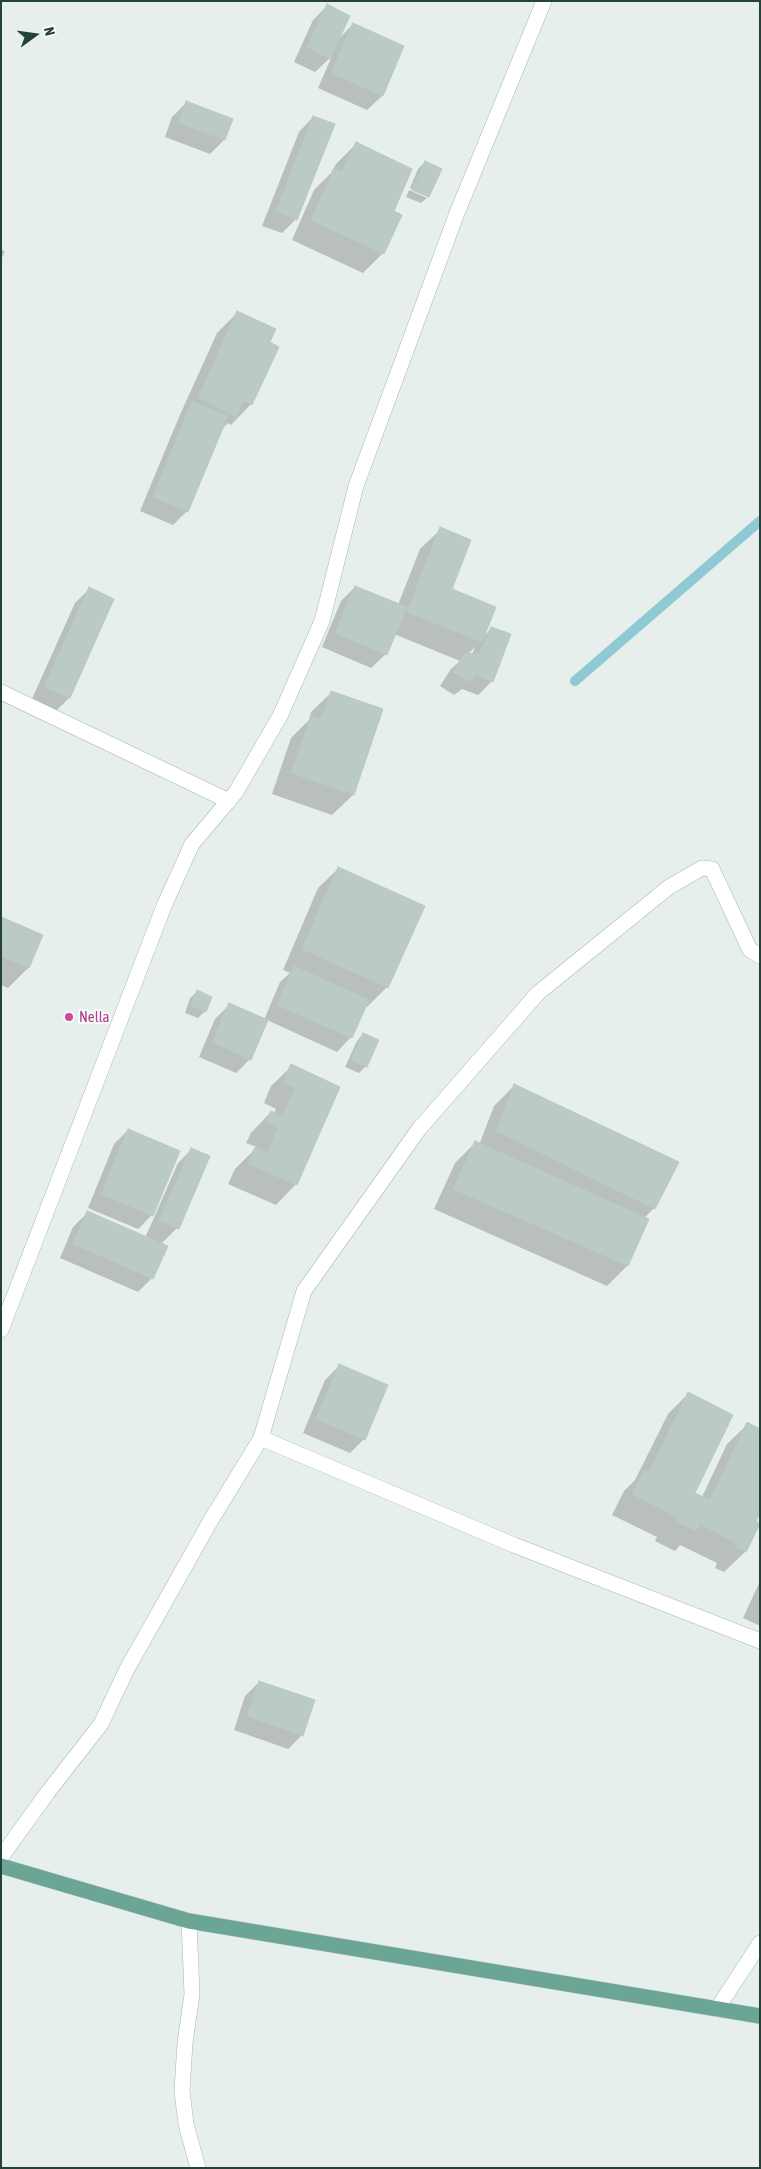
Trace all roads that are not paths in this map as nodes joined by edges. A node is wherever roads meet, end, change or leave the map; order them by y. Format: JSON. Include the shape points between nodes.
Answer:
{"nodes":[{"id":1,"x":544,"y":1,"type":"edge"},
{"id":2,"x":1,"y":692,"type":"edge"},
{"id":3,"x":229,"y":800,"type":"junction"},
{"id":4,"x":760,"y":956,"type":"edge"},
{"id":5,"x":1,"y":1330,"type":"edge"},
{"id":6,"x":261,"y":1438,"type":"junction"},
{"id":7,"x":760,"y":1641,"type":"edge"},
{"id":8,"x":1,"y":1857,"type":"edge"},
{"id":9,"x":1,"y":1866,"type":"edge"},
{"id":10,"x":189,"y":1921,"type":"junction"},
{"id":11,"x":760,"y":1943,"type":"edge"},
{"id":12,"x":717,"y":2009,"type":"junction"},
{"id":13,"x":760,"y":2016,"type":"edge"},
{"id":14,"x":198,"y":2168,"type":"edge"}],
"edges":[{"from":1,"to":3,"type":"street","via":[[457,213],[356,486],[322,621],[280,716]]},
{"from":2,"to":3,"type":"street"},
{"from":3,"to":5,"type":"street","via":[[192,844],[164,906]]},
{"from":4,"to":6,"type":"street","via":[[750,950],[712,869],[702,868],[669,887],[538,993],[419,1129],[304,1291]]},
{"from":6,"to":7,"type":"street","via":[[514,1545]]},
{"from":6,"to":8,"type":"street","via":[[127,1669],[101,1724]]},
{"from":9,"to":10,"type":"main road"},
{"from":10,"to":12,"type":"main road"},
{"from":10,"to":14,"type":"street","via":[[192,1994],[182,2091],[186,2124]]},
{"from":11,"to":12,"type":"street"},
{"from":12,"to":13,"type":"main road"}]}
